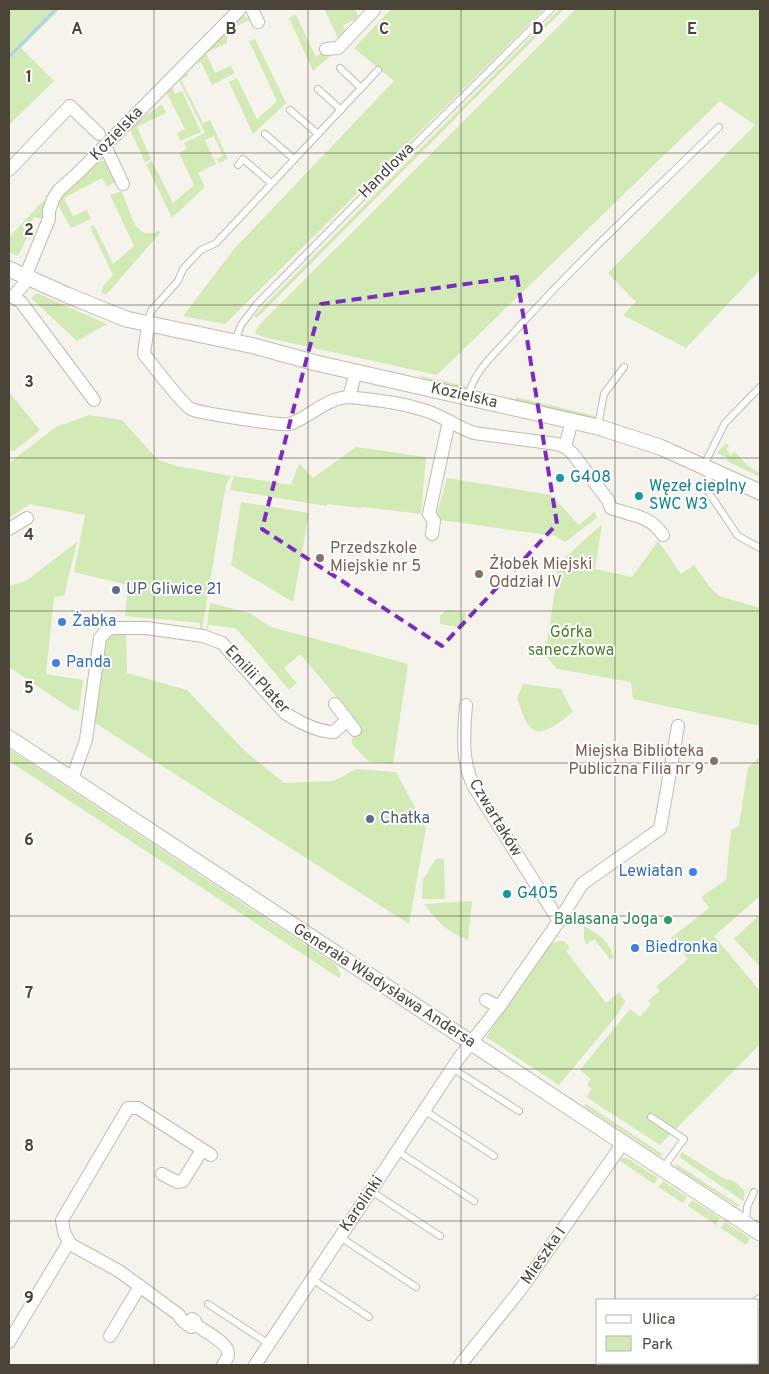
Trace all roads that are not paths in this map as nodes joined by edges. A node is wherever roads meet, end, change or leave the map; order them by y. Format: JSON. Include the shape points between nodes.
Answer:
{"nodes":[{"id":1,"x":240,"y":9,"type":"edge"},
{"id":2,"x":252,"y":9,"type":"edge"},
{"id":3,"x":374,"y":9,"type":"edge"},
{"id":4,"x":551,"y":9,"type":"edge"},
{"id":5,"x":258,"y":22,"type":"dead end"},
{"id":6,"x":326,"y":49,"type":"dead end"},
{"id":7,"x":340,"y":68,"type":"dead end"},
{"id":8,"x":378,"y":70,"type":"dead end"},
{"id":9,"x":361,"y":88,"type":"junction"},
{"id":10,"x":318,"y":89,"type":"dead end"},
{"id":11,"x":290,"y":110,"type":"dead end"},
{"id":12,"x":340,"y":110,"type":"junction"},
{"id":13,"x":719,"y":126,"type":"dead end"},
{"id":14,"x":99,"y":134,"type":"dead end"},
{"id":15,"x":265,"y":134,"type":"dead end"},
{"id":16,"x":318,"y":134,"type":"junction"},
{"id":17,"x":105,"y":146,"type":"junction"},
{"id":18,"x":294,"y":159,"type":"junction"},
{"id":19,"x":238,"y":165,"type":"dead end"},
{"id":20,"x":9,"y":170,"type":"edge"},
{"id":21,"x":122,"y":184,"type":"dead end"},
{"id":22,"x":271,"y":184,"type":"junction"},
{"id":23,"x":9,"y":270,"type":"edge"},
{"id":24,"x":25,"y":277,"type":"junction"},
{"id":25,"x":11,"y":296,"type":"edge"},
{"id":26,"x":148,"y":324,"type":"junction"},
{"id":27,"x":235,"y":342,"type":"junction"},
{"id":28,"x":624,"y":367,"type":"dead end"},
{"id":29,"x":356,"y":372,"type":"junction"},
{"id":30,"x":760,"y":387,"type":"edge"},
{"id":31,"x":348,"y":397,"type":"junction"},
{"id":32,"x":468,"y":397,"type":"junction"},
{"id":33,"x":94,"y":400,"type":"dead end"},
{"id":34,"x":572,"y":420,"type":"junction"},
{"id":35,"x":449,"y":421,"type":"junction"},
{"id":36,"x":598,"y":427,"type":"junction"},
{"id":37,"x":565,"y":447,"type":"junction"},
{"id":38,"x":707,"y":467,"type":"junction"},
{"id":39,"x":760,"y":492,"type":"edge"},
{"id":40,"x":27,"y":518,"type":"dead end"},
{"id":41,"x":9,"y":529,"type":"edge"},
{"id":42,"x":432,"y":534,"type":"dead end"},
{"id":43,"x":663,"y":535,"type":"dead end"},
{"id":44,"x":760,"y":548,"type":"edge"},
{"id":45,"x":335,"y":704,"type":"dead end"},
{"id":46,"x":466,"y":705,"type":"dead end"},
{"id":47,"x":678,"y":726,"type":"dead end"},
{"id":48,"x":9,"y":738,"type":"edge"},
{"id":49,"x":72,"y":779,"type":"junction"},
{"id":50,"x":560,"y":921,"type":"junction"},
{"id":51,"x":486,"y":1000,"type":"dead end"},
{"id":52,"x":499,"y":1007,"type":"junction"},
{"id":53,"x":471,"y":1044,"type":"junction"},
{"id":54,"x":452,"y":1068,"type":"junction"},
{"id":55,"x":424,"y":1110,"type":"junction"},
{"id":56,"x":519,"y":1111,"type":"dead end"},
{"id":57,"x":651,"y":1117,"type":"dead end"},
{"id":58,"x":624,"y":1142,"type":"junction"},
{"id":59,"x":397,"y":1151,"type":"junction"},
{"id":60,"x":494,"y":1156,"type":"dead end"},
{"id":61,"x":663,"y":1168,"type":"junction"},
{"id":62,"x":162,"y":1174,"type":"dead end"},
{"id":63,"x":371,"y":1191,"type":"junction"},
{"id":64,"x":754,"y":1192,"type":"dead end"},
{"id":65,"x":474,"y":1200,"type":"dead end"},
{"id":66,"x":746,"y":1224,"type":"junction"},
{"id":67,"x":760,"y":1234,"type":"edge"},
{"id":68,"x":440,"y":1236,"type":"dead end"},
{"id":69,"x":340,"y":1237,"type":"junction"},
{"id":70,"x":69,"y":1242,"type":"junction"},
{"id":71,"x":312,"y":1279,"type":"junction"},
{"id":72,"x":140,"y":1286,"type":"junction"},
{"id":73,"x":416,"y":1287,"type":"dead end"},
{"id":74,"x":208,"y":1304,"type":"dead end"},
{"id":75,"x":369,"y":1317,"type":"dead end"},
{"id":76,"x":110,"y":1336,"type":"dead end"},
{"id":77,"x":9,"y":1342,"type":"edge"},
{"id":78,"x":269,"y":1344,"type":"junction"},
{"id":79,"x":223,"y":1365,"type":"edge"},
{"id":80,"x":255,"y":1365,"type":"edge"},
{"id":81,"x":460,"y":1365,"type":"edge"}],
"edges":[{"from":1,"to":17,"type":"street","name":"Kozielska"},
{"from":2,"to":5,"type":"street"},
{"from":3,"to":6,"type":"street","via":[[338,48]]},
{"from":4,"to":27,"type":"lane","name":"Handlowa","via":[[257,304],[241,325]]},
{"from":7,"to":9,"type":"lane"},
{"from":8,"to":9,"type":"lane"},
{"from":9,"to":12,"type":"lane"},
{"from":10,"to":12,"type":"lane"},
{"from":11,"to":16,"type":"lane"},
{"from":12,"to":16,"type":"lane"},
{"from":13,"to":32,"type":"lane","via":[[552,291],[483,366],[471,383]]},
{"from":14,"to":20,"type":"street","name":"Kozielska","via":[[70,106]]},
{"from":15,"to":18,"type":"lane"},
{"from":16,"to":18,"type":"lane"},
{"from":17,"to":21,"type":"street"},
{"from":17,"to":24,"type":"street","name":"Kozielska","via":[[55,195],[48,211],[49,219]]},
{"from":18,"to":22,"type":"lane"},
{"from":19,"to":22,"type":"lane","via":[[243,159]]},
{"from":22,"to":26,"type":"lane","via":[[216,243],[201,250],[183,270],[151,311]]},
{"from":23,"to":24,"type":"street","name":"Kozielska"},
{"from":24,"to":25,"type":"street","name":"Kozielska","via":[[24,284]]},
{"from":24,"to":26,"type":"street","name":"Kozielska","via":[[98,309]]},
{"from":25,"to":33,"type":"street","name":"Kozielska","via":[[21,302]]},
{"from":26,"to":27,"type":"street","name":"Kozielska"},
{"from":26,"to":31,"type":"street","name":"Kozielska","via":[[144,354],[190,409],[288,425],[332,401]]},
{"from":27,"to":29,"type":"street","name":"Kozielska"},
{"from":28,"to":36,"type":"lane","via":[[604,394]]},
{"from":29,"to":31,"type":"street"},
{"from":29,"to":32,"type":"street","name":"Kozielska"},
{"from":30,"to":38,"type":"lane","via":[[725,424]]},
{"from":31,"to":35,"type":"street","name":"Kozielska","via":[[416,408]]},
{"from":32,"to":34,"type":"street","name":"Kozielska"},
{"from":34,"to":36,"type":"street","name":"Kozielska"},
{"from":34,"to":37,"type":"street"},
{"from":35,"to":37,"type":"street","name":"Kozielska","via":[[474,433]]},
{"from":35,"to":42,"type":"street","name":"Kozielska","via":[[428,514],[434,521]]},
{"from":36,"to":38,"type":"street","name":"Kozielska","via":[[660,447]]},
{"from":37,"to":43,"type":"street","via":[[611,508],[645,518]]},
{"from":38,"to":39,"type":"street","name":"Kozielska"},
{"from":38,"to":44,"type":"lane","via":[[707,490],[738,536]]},
{"from":40,"to":41,"type":"street"},
{"from":45,"to":49,"type":"street","name":"Emilii Plater","via":[[351,725],[326,732],[296,721],[285,713],[222,643],[203,636],[146,628],[113,628],[100,638],[86,740]]},
{"from":46,"to":50,"type":"street","name":"Czwartaków","via":[[464,759],[473,785]]},
{"from":47,"to":50,"type":"street","via":[[660,829],[582,884]]},
{"from":48,"to":49,"type":"street","name":"Generała Władysława Andersa"},
{"from":49,"to":53,"type":"street","name":"Generała Władysława Andersa"},
{"from":50,"to":52,"type":"street"},
{"from":51,"to":52,"type":"street"},
{"from":52,"to":53,"type":"street"},
{"from":53,"to":54,"type":"street","name":"Karolinki"},
{"from":53,"to":58,"type":"street","name":"Generała Władysława Andersa"},
{"from":54,"to":55,"type":"street","name":"Karolinki"},
{"from":54,"to":56,"type":"lane"},
{"from":55,"to":59,"type":"street","name":"Karolinki"},
{"from":55,"to":60,"type":"lane"},
{"from":57,"to":61,"type":"lane","via":[[684,1139]]},
{"from":58,"to":61,"type":"street","name":"Generała Władysława Andersa"},
{"from":58,"to":81,"type":"street","name":"Mieszka I","via":[[521,1289]]},
{"from":59,"to":63,"type":"street","name":"Karolinki"},
{"from":59,"to":65,"type":"lane"},
{"from":61,"to":66,"type":"street","name":"Generała Władysława Andersa"},
{"from":62,"to":70,"type":"street","via":[[177,1182],[183,1181],[207,1152],[138,1108],[128,1108],[62,1220]]},
{"from":63,"to":68,"type":"lane"},
{"from":63,"to":69,"type":"street","name":"Karolinki"},
{"from":64,"to":66,"type":"lane","via":[[747,1207]]},
{"from":66,"to":67,"type":"street","name":"Generała Władysława Andersa"},
{"from":69,"to":71,"type":"street","name":"Karolinki"},
{"from":69,"to":73,"type":"lane"},
{"from":70,"to":72,"type":"street"},
{"from":70,"to":77,"type":"street"},
{"from":71,"to":75,"type":"lane"},
{"from":71,"to":78,"type":"street","name":"Karolinki"},
{"from":72,"to":76,"type":"street"},
{"from":72,"to":79,"type":"street","via":[[178,1315],[195,1321],[226,1346],[228,1357]]},
{"from":74,"to":78,"type":"lane"},
{"from":78,"to":80,"type":"street","name":"Karolinki"}]}
